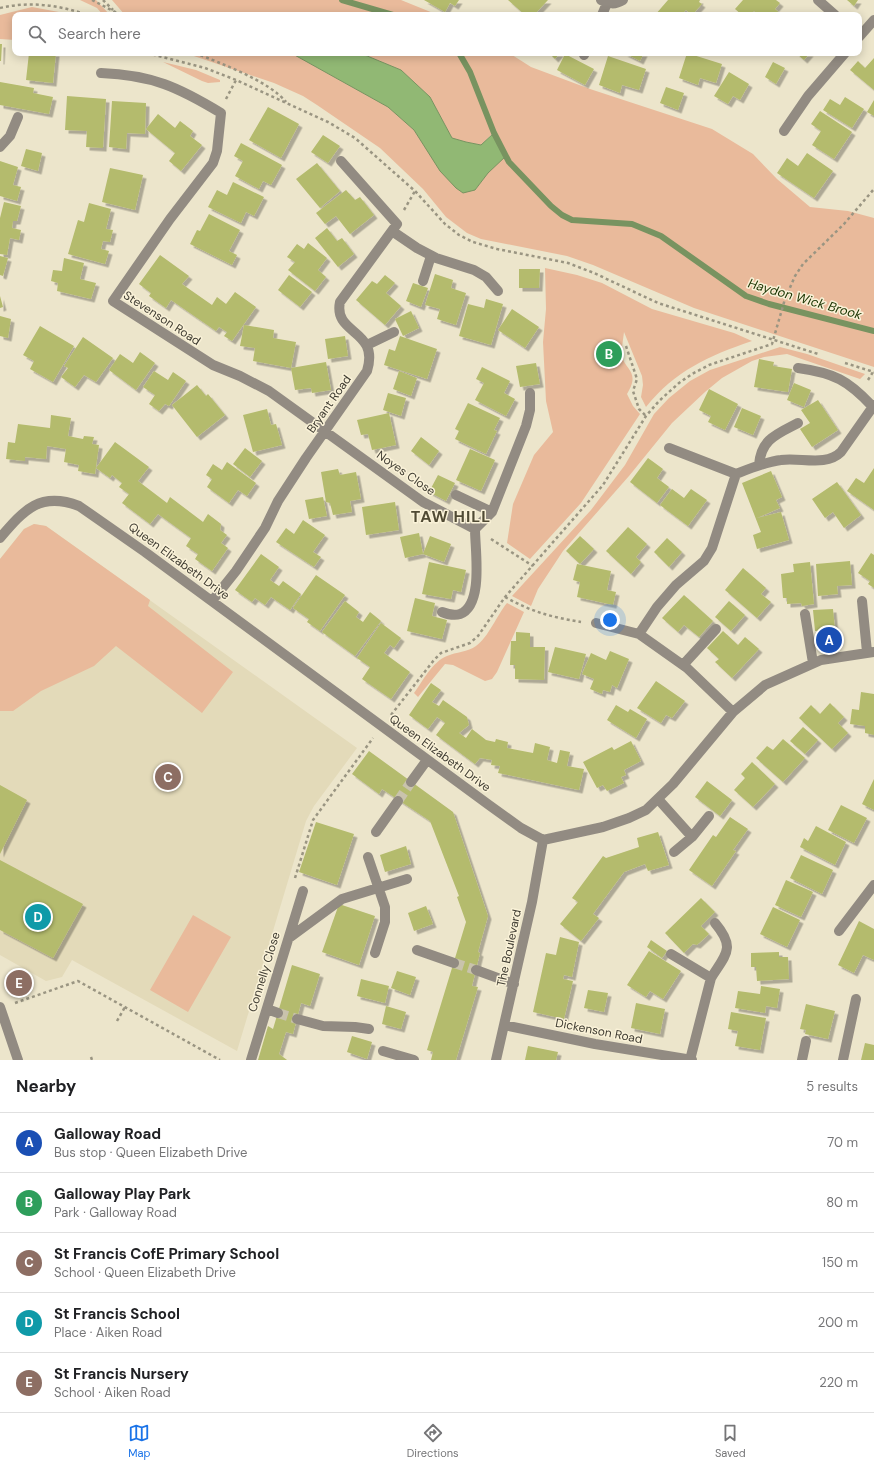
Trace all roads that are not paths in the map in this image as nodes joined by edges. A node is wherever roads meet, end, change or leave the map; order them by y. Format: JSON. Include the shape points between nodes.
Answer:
{"nodes":[{"id":1,"x":623,"y":0,"type":"edge"},
{"id":2,"x":818,"y":0,"type":"edge"},
{"id":3,"x":604,"y":1,"type":"edge"},
{"id":4,"x":602,"y":12,"type":"edge"},
{"id":5,"x":832,"y":12,"type":"edge"},
{"id":6,"x":874,"y":20,"type":"edge"},
{"id":7,"x":862,"y":34,"type":"edge"},
{"id":8,"x":842,"y":56,"type":"edge"},
{"id":9,"x":101,"y":73,"type":"dead end"},
{"id":10,"x":18,"y":118,"type":"dead end"},
{"id":11,"x":784,"y":131,"type":"dead end"},
{"id":12,"x":0,"y":146,"type":"edge"},
{"id":13,"x":341,"y":161,"type":"dead end"},
{"id":14,"x":395,"y":227,"type":"junction"},
{"id":15,"x":431,"y":256,"type":"junction"},
{"id":16,"x":423,"y":281,"type":"dead end"},
{"id":17,"x":498,"y":291,"type":"dead end"},
{"id":18,"x":394,"y":332,"type":"dead end"},
{"id":19,"x":367,"y":345,"type":"junction"},
{"id":20,"x":798,"y":368,"type":"dead end"},
{"id":21,"x":530,"y":393,"type":"dead end"},
{"id":22,"x":873,"y":406,"type":"edge"},
{"id":23,"x":798,"y":423,"type":"dead end"},
{"id":24,"x":326,"y":431,"type":"junction"},
{"id":25,"x":669,"y":448,"type":"dead end"},
{"id":26,"x":759,"y":465,"type":"junction"},
{"id":27,"x":736,"y":474,"type":"junction"},
{"id":28,"x":456,"y":495,"type":"dead end"},
{"id":29,"x":492,"y":512,"type":"junction"},
{"id":30,"x":475,"y":529,"type":"junction"},
{"id":31,"x":0,"y":538,"type":"edge"},
{"id":32,"x":212,"y":601,"type":"junction"},
{"id":33,"x":862,"y":601,"type":"dead end"},
{"id":34,"x":442,"y":612,"type":"dead end"},
{"id":35,"x":805,"y":614,"type":"dead end"},
{"id":36,"x":596,"y":623,"type":"road end"},
{"id":37,"x":716,"y":629,"type":"dead end"},
{"id":38,"x":639,"y":634,"type":"junction"},
{"id":39,"x":870,"y":652,"type":"edge"},
{"id":40,"x":813,"y":663,"type":"junction"},
{"id":41,"x":683,"y":665,"type":"junction"},
{"id":42,"x":733,"y":712,"type":"junction"},
{"id":43,"x":428,"y":760,"type":"junction"},
{"id":44,"x":411,"y":782,"type":"tunnel mouth"},
{"id":45,"x":658,"y":799,"type":"junction"},
{"id":46,"x":398,"y":800,"type":"tunnel mouth"},
{"id":47,"x":709,"y":816,"type":"dead end"},
{"id":48,"x":376,"y":832,"type":"dead end"},
{"id":49,"x":692,"y":837,"type":"junction"},
{"id":50,"x":543,"y":840,"type":"junction"},
{"id":51,"x":674,"y":852,"type":"dead end"},
{"id":52,"x":368,"y":857,"type":"dead end"},
{"id":53,"x":407,"y":880,"type":"dead end"},
{"id":54,"x":874,"y":885,"type":"edge"},
{"id":55,"x":379,"y":888,"type":"junction"},
{"id":56,"x":303,"y":891,"type":"dead end"},
{"id":57,"x":715,"y":923,"type":"dead end"},
{"id":58,"x":839,"y":931,"type":"dead end"},
{"id":59,"x":288,"y":938,"type":"junction"},
{"id":60,"x":417,"y":950,"type":"dead end"},
{"id":61,"x":376,"y":953,"type":"dead end"},
{"id":62,"x":671,"y":954,"type":"dead end"},
{"id":63,"x":454,"y":963,"type":"tunnel mouth"},
{"id":64,"x":476,"y":970,"type":"tunnel mouth"},
{"id":65,"x":712,"y":978,"type":"junction"},
{"id":66,"x":514,"y":984,"type":"junction"},
{"id":67,"x":856,"y":999,"type":"dead end"},
{"id":68,"x":1,"y":1008,"type":"edge"},
{"id":69,"x":267,"y":1009,"type":"junction"},
{"id":70,"x":278,"y":1013,"type":"tunnel mouth"},
{"id":71,"x":297,"y":1019,"type":"tunnel mouth"},
{"id":72,"x":504,"y":1024,"type":"junction"},
{"id":73,"x":369,"y":1029,"type":"dead end"},
{"id":74,"x":806,"y":1041,"type":"dead end"},
{"id":75,"x":383,"y":1051,"type":"dead end"},
{"id":76,"x":18,"y":1060,"type":"edge"},
{"id":77,"x":251,"y":1060,"type":"edge"},
{"id":78,"x":414,"y":1060,"type":"edge"},
{"id":79,"x":496,"y":1060,"type":"edge"},
{"id":80,"x":691,"y":1060,"type":"edge"},
{"id":81,"x":802,"y":1060,"type":"edge"},
{"id":82,"x":843,"y":1060,"type":"edge"}],
"edges":[{"from":1,"to":3,"type":"street","via":[[618,3]]},
{"from":2,"to":5,"type":"street"},
{"from":3,"to":4,"type":"street"},
{"from":6,"to":7,"type":"street"},
{"from":8,"to":11,"type":"street","via":[[808,96]]},
{"from":9,"to":24,"type":"street","name":"Stevenson Road","via":[[146,77],[174,87],[221,113],[217,151],[212,163],[113,302],[213,365],[269,391]]},
{"from":10,"to":12,"type":"street","via":[[10,136]]},
{"from":13,"to":14,"type":"street"},
{"from":14,"to":15,"type":"street"},
{"from":14,"to":19,"type":"street","via":[[338,308],[345,324],[363,338]]},
{"from":15,"to":16,"type":"street"},
{"from":15,"to":17,"type":"street","via":[[474,270]]},
{"from":18,"to":19,"type":"street"},
{"from":19,"to":24,"type":"street","name":"Bryant Road","via":[[370,362],[368,371]]},
{"from":20,"to":22,"type":"street","via":[[816,370],[844,381]]},
{"from":21,"to":29,"type":"street","via":[[530,410],[526,426]]},
{"from":22,"to":26,"type":"street","via":[[841,452],[831,459],[782,459]]},
{"from":23,"to":26,"type":"street","via":[[768,440],[763,447]]},
{"from":24,"to":30,"type":"street","name":"Noyes Close","via":[[423,502]]},
{"from":24,"to":32,"type":"street","name":"Bryant Road","via":[[278,501],[265,528]]},
{"from":25,"to":27,"type":"street"},
{"from":26,"to":27,"type":"street"},
{"from":27,"to":38,"type":"street","via":[[712,548],[704,561],[676,585]]},
{"from":28,"to":29,"type":"street"},
{"from":29,"to":30,"type":"street"},
{"from":30,"to":34,"type":"street","via":[[474,599],[459,615]]},
{"from":31,"to":32,"type":"street","name":"Queen Elizabeth Drive","via":[[17,519],[40,502],[66,502],[79,506],[97,518]]},
{"from":32,"to":43,"type":"street","name":"Queen Elizabeth Drive"},
{"from":33,"to":39,"type":"street"},
{"from":35,"to":40,"type":"street"},
{"from":36,"to":38,"type":"street"},
{"from":37,"to":41,"type":"street"},
{"from":38,"to":41,"type":"street"},
{"from":39,"to":40,"type":"street"},
{"from":40,"to":42,"type":"street","via":[[764,685]]},
{"from":41,"to":42,"type":"street"},
{"from":42,"to":45,"type":"street"},
{"from":43,"to":44,"type":"street"},
{"from":43,"to":50,"type":"street","name":"Queen Elizabeth Drive","via":[[521,828]]},
{"from":45,"to":49,"type":"street"},
{"from":45,"to":50,"type":"street","via":[[646,810],[629,818],[603,827]]},
{"from":46,"to":48,"type":"street"},
{"from":47,"to":49,"type":"street"},
{"from":49,"to":51,"type":"street"},
{"from":50,"to":66,"type":"street","name":"The Boulevard"},
{"from":52,"to":55,"type":"street"},
{"from":53,"to":55,"type":"street"},
{"from":54,"to":58,"type":"street"},
{"from":55,"to":59,"type":"street","via":[[342,900]]},
{"from":55,"to":61,"type":"street","via":[[386,916]]},
{"from":56,"to":59,"type":"street","name":"Connelly Close"},
{"from":57,"to":65,"type":"street","name":"Dickenson Road","via":[[724,934],[728,950]]},
{"from":59,"to":69,"type":"street","name":"Connelly Close"},
{"from":60,"to":63,"type":"street"},
{"from":62,"to":65,"type":"street"},
{"from":64,"to":66,"type":"street"},
{"from":65,"to":80,"type":"street","name":"Dickenson Road"},
{"from":66,"to":72,"type":"street","name":"The Boulevard"},
{"from":67,"to":82,"type":"street"},
{"from":68,"to":76,"type":"street"},
{"from":69,"to":70,"type":"street"},
{"from":69,"to":77,"type":"street","name":"Connelly Close"},
{"from":71,"to":73,"type":"street","via":[[323,1026],[356,1026]]},
{"from":72,"to":79,"type":"street","name":"The Boulevard"},
{"from":72,"to":80,"type":"street","name":"Dickenson Road","via":[[594,1044]]},
{"from":74,"to":81,"type":"street"},
{"from":75,"to":78,"type":"street"}]}
